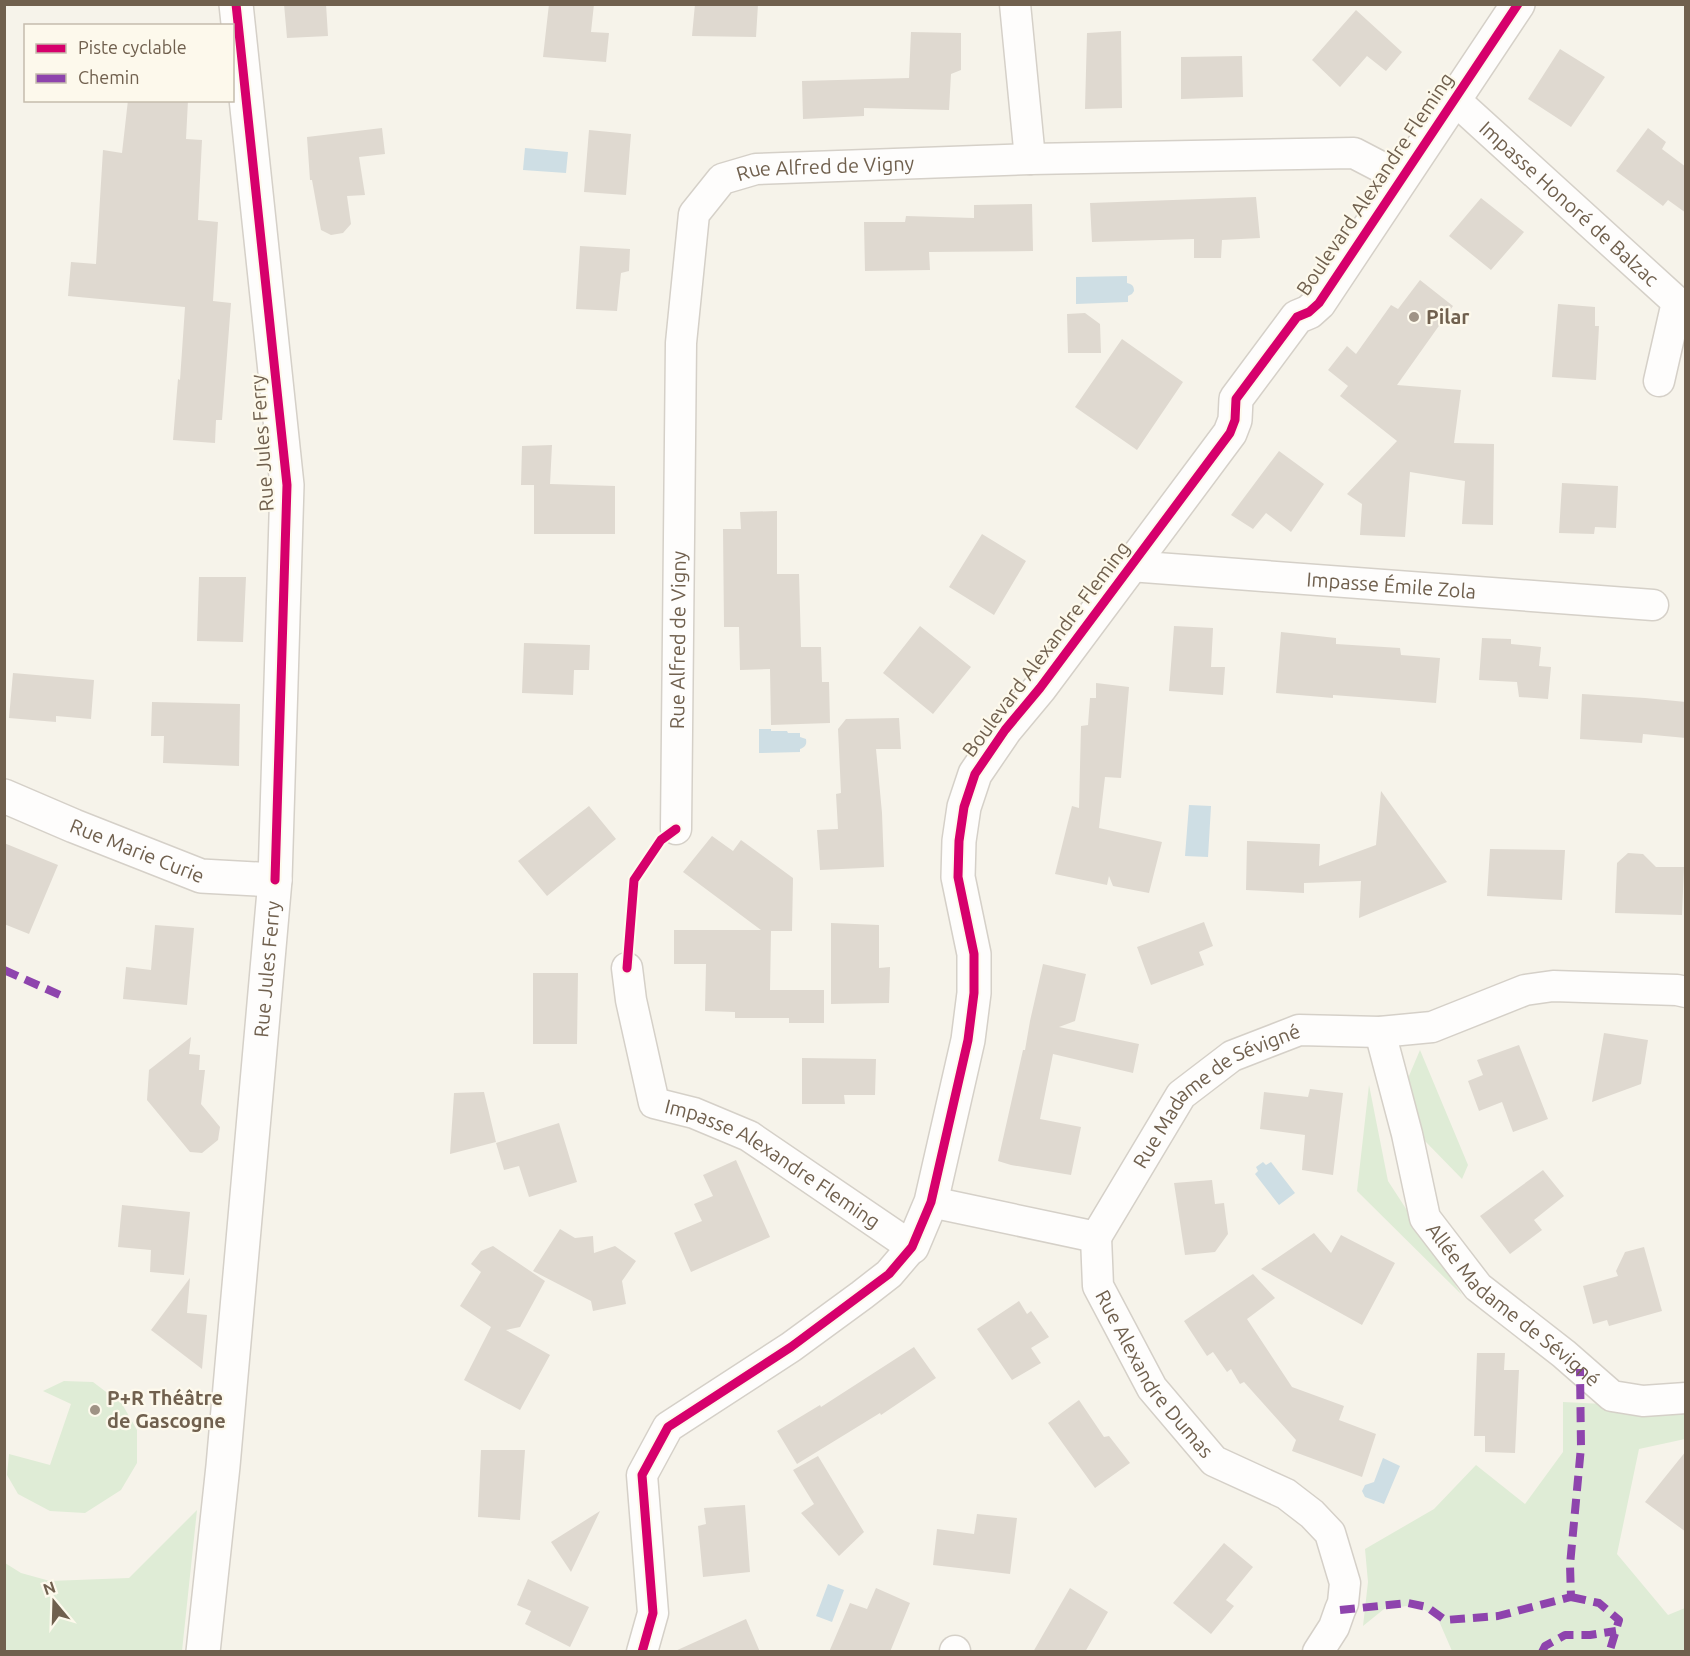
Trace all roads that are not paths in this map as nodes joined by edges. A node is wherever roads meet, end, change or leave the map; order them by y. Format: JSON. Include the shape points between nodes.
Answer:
{"nodes":[{"id":1,"x":236,"y":4,"type":"edge"},
{"id":2,"x":1015,"y":4,"type":"edge"},
{"id":3,"x":1518,"y":4,"type":"edge"},
{"id":4,"x":1455,"y":100,"type":"junction"},
{"id":5,"x":1030,"y":159,"type":"junction"},
{"id":6,"x":1402,"y":178,"type":"junction"},
{"id":7,"x":1659,"y":381,"type":"dead end"},
{"id":8,"x":1130,"y":566,"type":"junction"},
{"id":9,"x":1653,"y":605,"type":"dead end"},
{"id":10,"x":4,"y":796,"type":"edge"},
{"id":11,"x":676,"y":829,"type":"dead end"},
{"id":12,"x":275,"y":880,"type":"junction"},
{"id":13,"x":627,"y":968,"type":"dead end"},
{"id":14,"x":1686,"y":992,"type":"edge"},
{"id":15,"x":1380,"y":1032,"type":"junction"},
{"id":16,"x":932,"y":1202,"type":"junction"},
{"id":17,"x":1096,"y":1237,"type":"junction"},
{"id":18,"x":912,"y":1247,"type":"junction"},
{"id":19,"x":1686,"y":1398,"type":"edge"},
{"id":20,"x":203,"y":1652,"type":"edge"},
{"id":21,"x":642,"y":1652,"type":"edge"},
{"id":22,"x":1318,"y":1652,"type":"edge"}],
"edges":[{"from":1,"to":12,"type":"street","name":"Rue Jules Ferry","via":[[287,485]]},
{"from":2,"to":5,"type":"street"},
{"from":3,"to":4,"type":"street","name":"Boulevard Alexandre Fleming"},
{"from":4,"to":6,"type":"street","name":"Boulevard Alexandre Fleming"},
{"from":4,"to":7,"type":"street","name":"Impasse Honoré de Balzac","via":[[1677,302]]},
{"from":5,"to":6,"type":"street","name":"Rue Alfred de Vigny","via":[[1354,153]]},
{"from":5,"to":11,"type":"street","name":"Rue Alfred de Vigny","via":[[756,169],[722,179],[694,214],[681,343]]},
{"from":6,"to":8,"type":"street","name":"Boulevard Alexandre Fleming","via":[[1319,303],[1297,317],[1236,399],[1230,433]]},
{"from":8,"to":9,"type":"street","name":"Impasse Émile Zola"},
{"from":8,"to":16,"type":"street","name":"Boulevard Alexandre Fleming","via":[[1005,730],[975,774],[964,807],[958,877],[974,954],[974,993],[968,1041]]},
{"from":10,"to":12,"type":"street","name":"Rue Marie Curie","via":[[201,876]]},
{"from":12,"to":20,"type":"street","name":"Rue Jules Ferry"},
{"from":13,"to":18,"type":"street","name":"Impasse Alexandre Fleming","via":[[654,1103],[694,1113],[749,1136]]},
{"from":14,"to":15,"type":"street","name":"Rue Madame de Sévigné","via":[[1543,987],[1525,990],[1432,1026]]},
{"from":15,"to":17,"type":"street","name":"Rue Madame de Sévigné","via":[[1299,1030],[1232,1056],[1181,1095]]},
{"from":15,"to":19,"type":"street","name":"Allée Madame de Sévigné","via":[[1425,1218],[1478,1287],[1612,1396],[1643,1401]]},
{"from":16,"to":17,"type":"street"},
{"from":16,"to":18,"type":"street","name":"Boulevard Alexandre Fleming"},
{"from":17,"to":22,"type":"street","name":"Rue Alexandre Dumas","via":[[1098,1286],[1152,1388],[1214,1461],[1286,1494],[1330,1533],[1345,1583],[1343,1603]]},
{"from":18,"to":21,"type":"street","name":"Boulevard Alexandre Fleming","via":[[889,1274],[791,1347],[668,1427],[642,1475],[653,1613]]}]}
